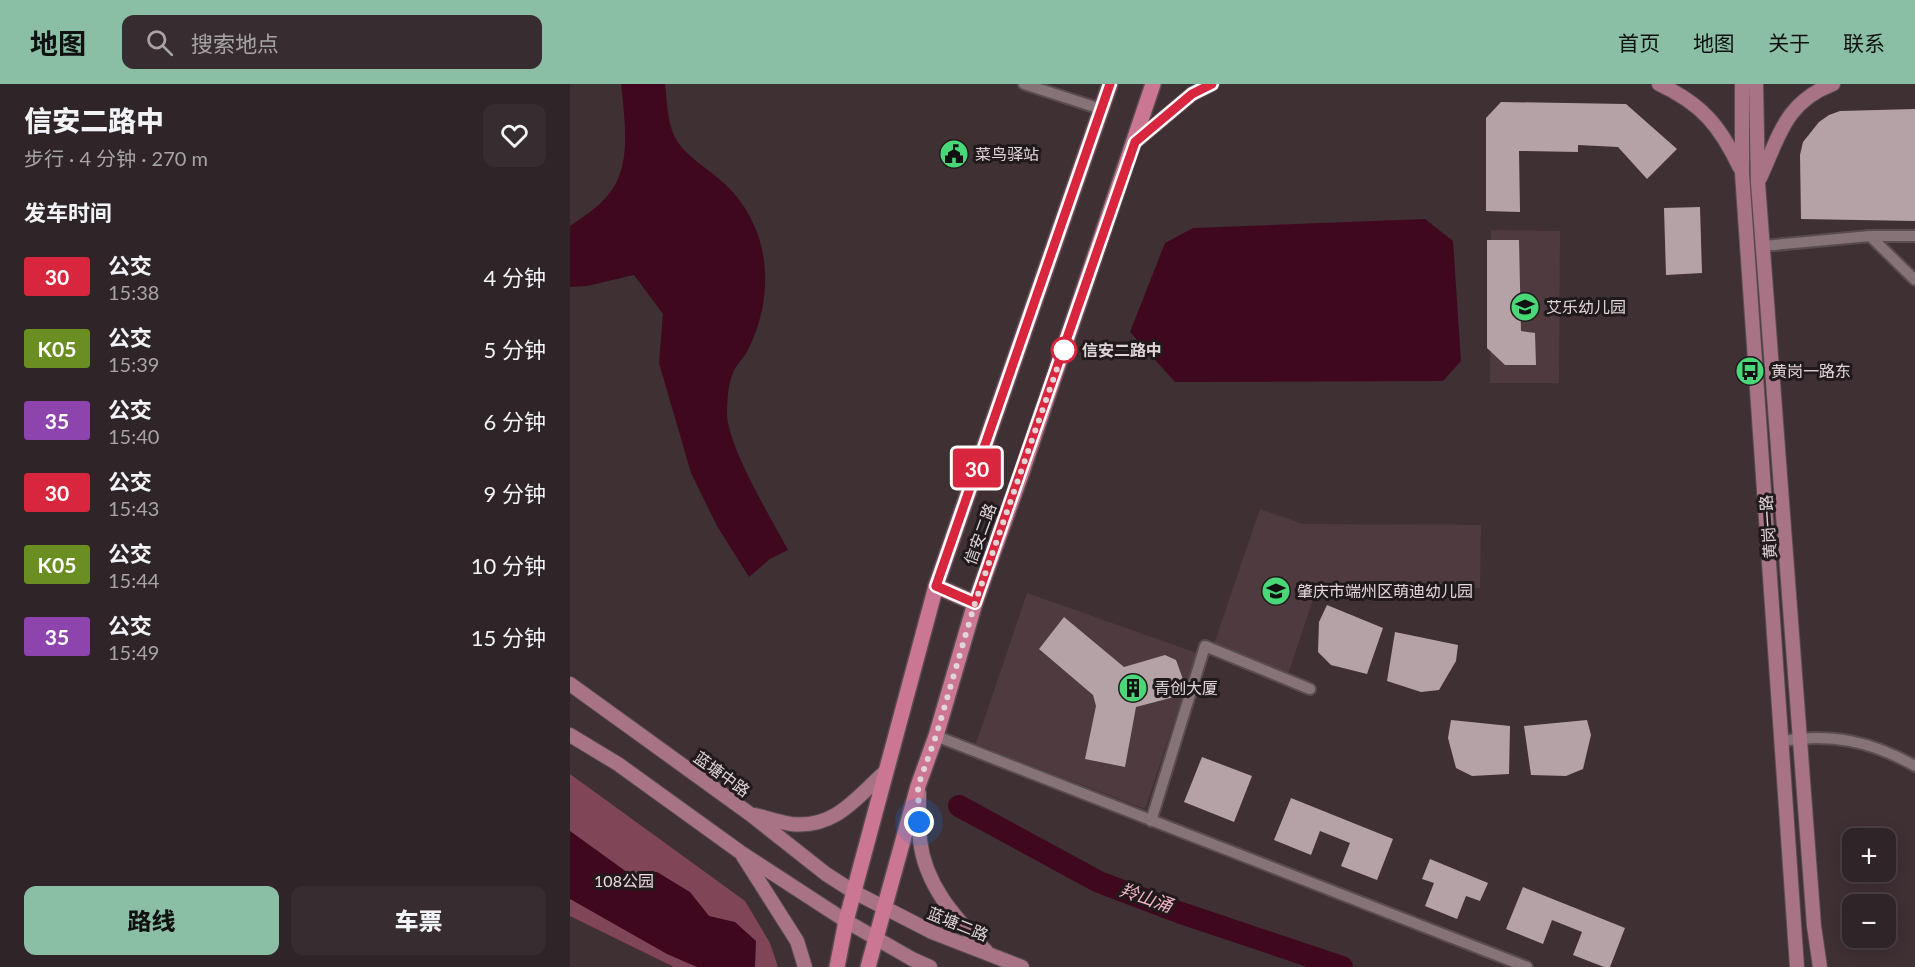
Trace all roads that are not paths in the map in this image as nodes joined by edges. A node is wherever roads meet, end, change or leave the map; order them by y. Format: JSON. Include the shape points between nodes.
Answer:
{"nodes":[{"id":1,"x":1024,"y":84,"type":"edge"},
{"id":2,"x":1110,"y":84,"type":"edge"},
{"id":3,"x":1153,"y":84,"type":"edge"},
{"id":4,"x":1212,"y":84,"type":"edge"},
{"id":5,"x":1659,"y":84,"type":"edge"},
{"id":6,"x":1742,"y":84,"type":"edge"},
{"id":7,"x":1755,"y":84,"type":"edge"},
{"id":8,"x":1833,"y":84,"type":"edge"},
{"id":9,"x":1101,"y":109,"type":"junction"},
{"id":10,"x":1135,"y":142,"type":"junction"},
{"id":11,"x":1742,"y":173,"type":"junction"},
{"id":12,"x":1758,"y":183,"type":"junction"},
{"id":13,"x":1870,"y":236,"type":"junction"},
{"id":14,"x":1915,"y":236,"type":"edge"},
{"id":15,"x":1763,"y":246,"type":"junction"},
{"id":16,"x":1915,"y":280,"type":"edge"},
{"id":17,"x":936,"y":586,"type":"junction"},
{"id":18,"x":975,"y":603,"type":"junction"},
{"id":19,"x":570,"y":684,"type":"edge"},
{"id":20,"x":1310,"y":689,"type":"dead end"},
{"id":21,"x":570,"y":735,"type":"edge"},
{"id":22,"x":936,"y":736,"type":"junction"},
{"id":23,"x":1800,"y":738,"type":"junction"},
{"id":24,"x":1781,"y":741,"type":"junction"},
{"id":25,"x":1915,"y":766,"type":"edge"},
{"id":26,"x":885,"y":772,"type":"junction"},
{"id":27,"x":918,"y":786,"type":"junction"},
{"id":28,"x":750,"y":814,"type":"junction"},
{"id":29,"x":1151,"y":820,"type":"junction"},
{"id":30,"x":740,"y":852,"type":"junction"},
{"id":31,"x":854,"y":892,"type":"junction"},
{"id":32,"x":884,"y":908,"type":"junction"},
{"id":33,"x":846,"y":921,"type":"junction"},
{"id":34,"x":876,"y":938,"type":"junction"},
{"id":35,"x":989,"y":954,"type":"junction"},
{"id":36,"x":805,"y":967,"type":"edge"},
{"id":37,"x":837,"y":967,"type":"edge"},
{"id":38,"x":868,"y":967,"type":"edge"},
{"id":39,"x":930,"y":967,"type":"edge"},
{"id":40,"x":1022,"y":967,"type":"edge"},
{"id":41,"x":1527,"y":967,"type":"edge"},
{"id":42,"x":1797,"y":967,"type":"edge"},
{"id":43,"x":1820,"y":967,"type":"edge"}],
"edges":[{"from":1,"to":9,"type":"street"},
{"from":2,"to":9,"type":"main road","name":"信安二路"},
{"from":3,"to":10,"type":"main road","name":"信安二路"},
{"from":4,"to":10,"type":"main road","via":[[1192,94]]},
{"from":5,"to":11,"type":"main road","via":[[1686,99],[1718,127]]},
{"from":6,"to":11,"type":"main road","name":"黄岗一路"},
{"from":7,"to":12,"type":"main road","name":"黄岗一路"},
{"from":8,"to":12,"type":"main road","via":[[1791,112],[1780,128]]},
{"from":9,"to":17,"type":"main road","name":"信安二路"},
{"from":10,"to":18,"type":"main road","name":"信安二路"},
{"from":11,"to":24,"type":"main road","name":"黄岗一路"},
{"from":12,"to":15,"type":"main road","name":"黄岗一路"},
{"from":13,"to":14,"type":"street"},
{"from":13,"to":15,"type":"street"},
{"from":13,"to":16,"type":"street"},
{"from":15,"to":23,"type":"main road","name":"黄岗一路"},
{"from":17,"to":18,"type":"main road"},
{"from":17,"to":26,"type":"main road","name":"信安二路"},
{"from":18,"to":22,"type":"main road","name":"信安二路"},
{"from":19,"to":28,"type":"main road","name":"蓝塘中路"},
{"from":20,"to":29,"type":"street","via":[[1205,646]]},
{"from":21,"to":30,"type":"main road","via":[[618,764]]},
{"from":22,"to":27,"type":"main road","name":"信安二路"},
{"from":22,"to":29,"type":"street"},
{"from":23,"to":24,"type":"street"},
{"from":23,"to":25,"type":"street","via":[[1837,738],[1864,744]]},
{"from":23,"to":43,"type":"main road","name":"黄岗一路"},
{"from":24,"to":42,"type":"main road","name":"黄岗一路"},
{"from":26,"to":28,"type":"main road","via":[[847,808],[826,821],[792,824]]},
{"from":26,"to":31,"type":"main road","name":"信安二路"},
{"from":27,"to":32,"type":"main road","name":"信安二路"},
{"from":27,"to":35,"type":"main road","via":[[920,839],[933,884],[948,909]]},
{"from":28,"to":31,"type":"main road","name":"蓝塘中路"},
{"from":29,"to":41,"type":"street"},
{"from":30,"to":33,"type":"main road"},
{"from":30,"to":36,"type":"main road","via":[[789,927]]},
{"from":31,"to":32,"type":"main road","name":"蓝塘中路"},
{"from":31,"to":33,"type":"main road","name":"信安二路"},
{"from":32,"to":34,"type":"main road","name":"信安二路"},
{"from":32,"to":35,"type":"main road","name":"蓝塘二路"},
{"from":33,"to":34,"type":"main road"},
{"from":33,"to":37,"type":"main road","name":"信安二路"},
{"from":34,"to":38,"type":"main road","name":"信安二路"},
{"from":34,"to":39,"type":"main road"},
{"from":35,"to":40,"type":"main road","name":"蓝塘二路"}]}
